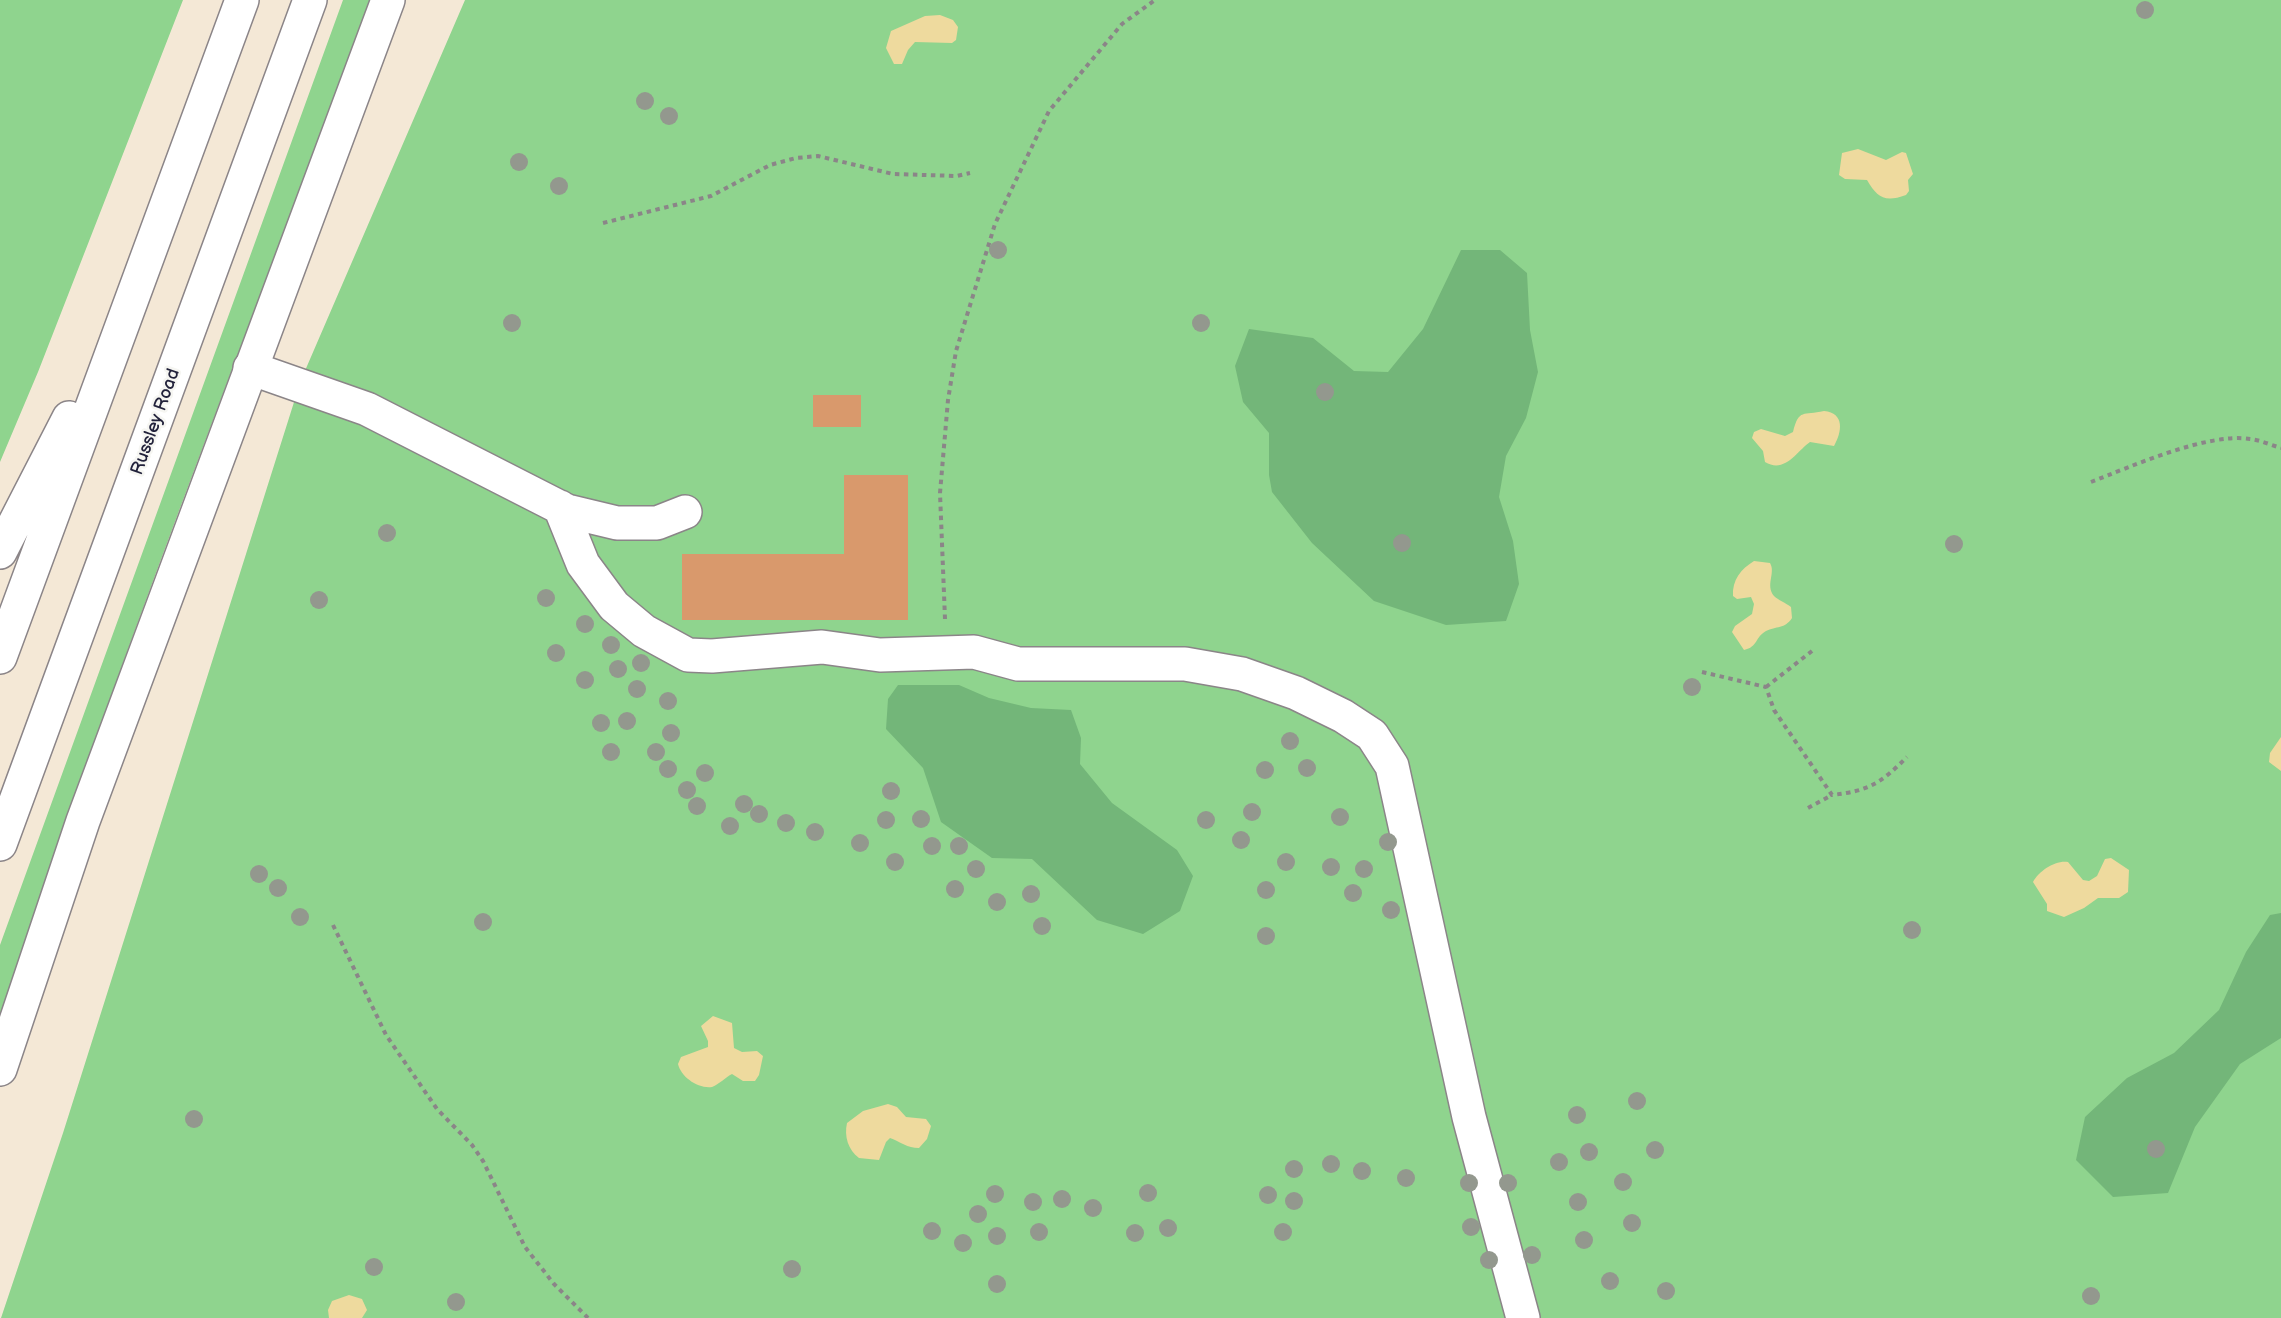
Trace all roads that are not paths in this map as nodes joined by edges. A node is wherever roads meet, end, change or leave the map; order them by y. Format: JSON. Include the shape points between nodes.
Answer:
{"nodes":[{"id":1,"x":242,"y":0,"type":"edge"},
{"id":2,"x":310,"y":0,"type":"edge"},
{"id":3,"x":388,"y":0,"type":"edge"},
{"id":4,"x":133,"y":293,"type":"junction"},
{"id":5,"x":250,"y":368,"type":"junction"},
{"id":6,"x":560,"y":507,"type":"junction"},
{"id":7,"x":685,"y":512,"type":"dead end"},
{"id":8,"x":0,"y":552,"type":"edge"},
{"id":9,"x":0,"y":657,"type":"edge"},
{"id":10,"x":0,"y":844,"type":"edge"},
{"id":11,"x":0,"y":1069,"type":"edge"},
{"id":12,"x":1523,"y":1318,"type":"edge"}],
"edges":[{"from":1,"to":4,"type":"main road"},
{"from":2,"to":10,"type":"main road","name":"Russley Road"},
{"from":3,"to":5,"type":"main road"},
{"from":4,"to":8,"type":"main road"},
{"from":4,"to":9,"type":"main road"},
{"from":5,"to":6,"type":"main road","via":[[366,410]]},
{"from":5,"to":11,"type":"main road","via":[[83,821]]},
{"from":6,"to":7,"type":"main road","via":[[617,523],[657,523]]},
{"from":6,"to":12,"type":"main road","via":[[583,564],[614,606],[644,631],[688,655],[822,647],[880,655],[974,652],[1018,664],[1185,664],[1242,675],[1296,693],[1372,735],[1392,766],[1469,1117]]}]}
